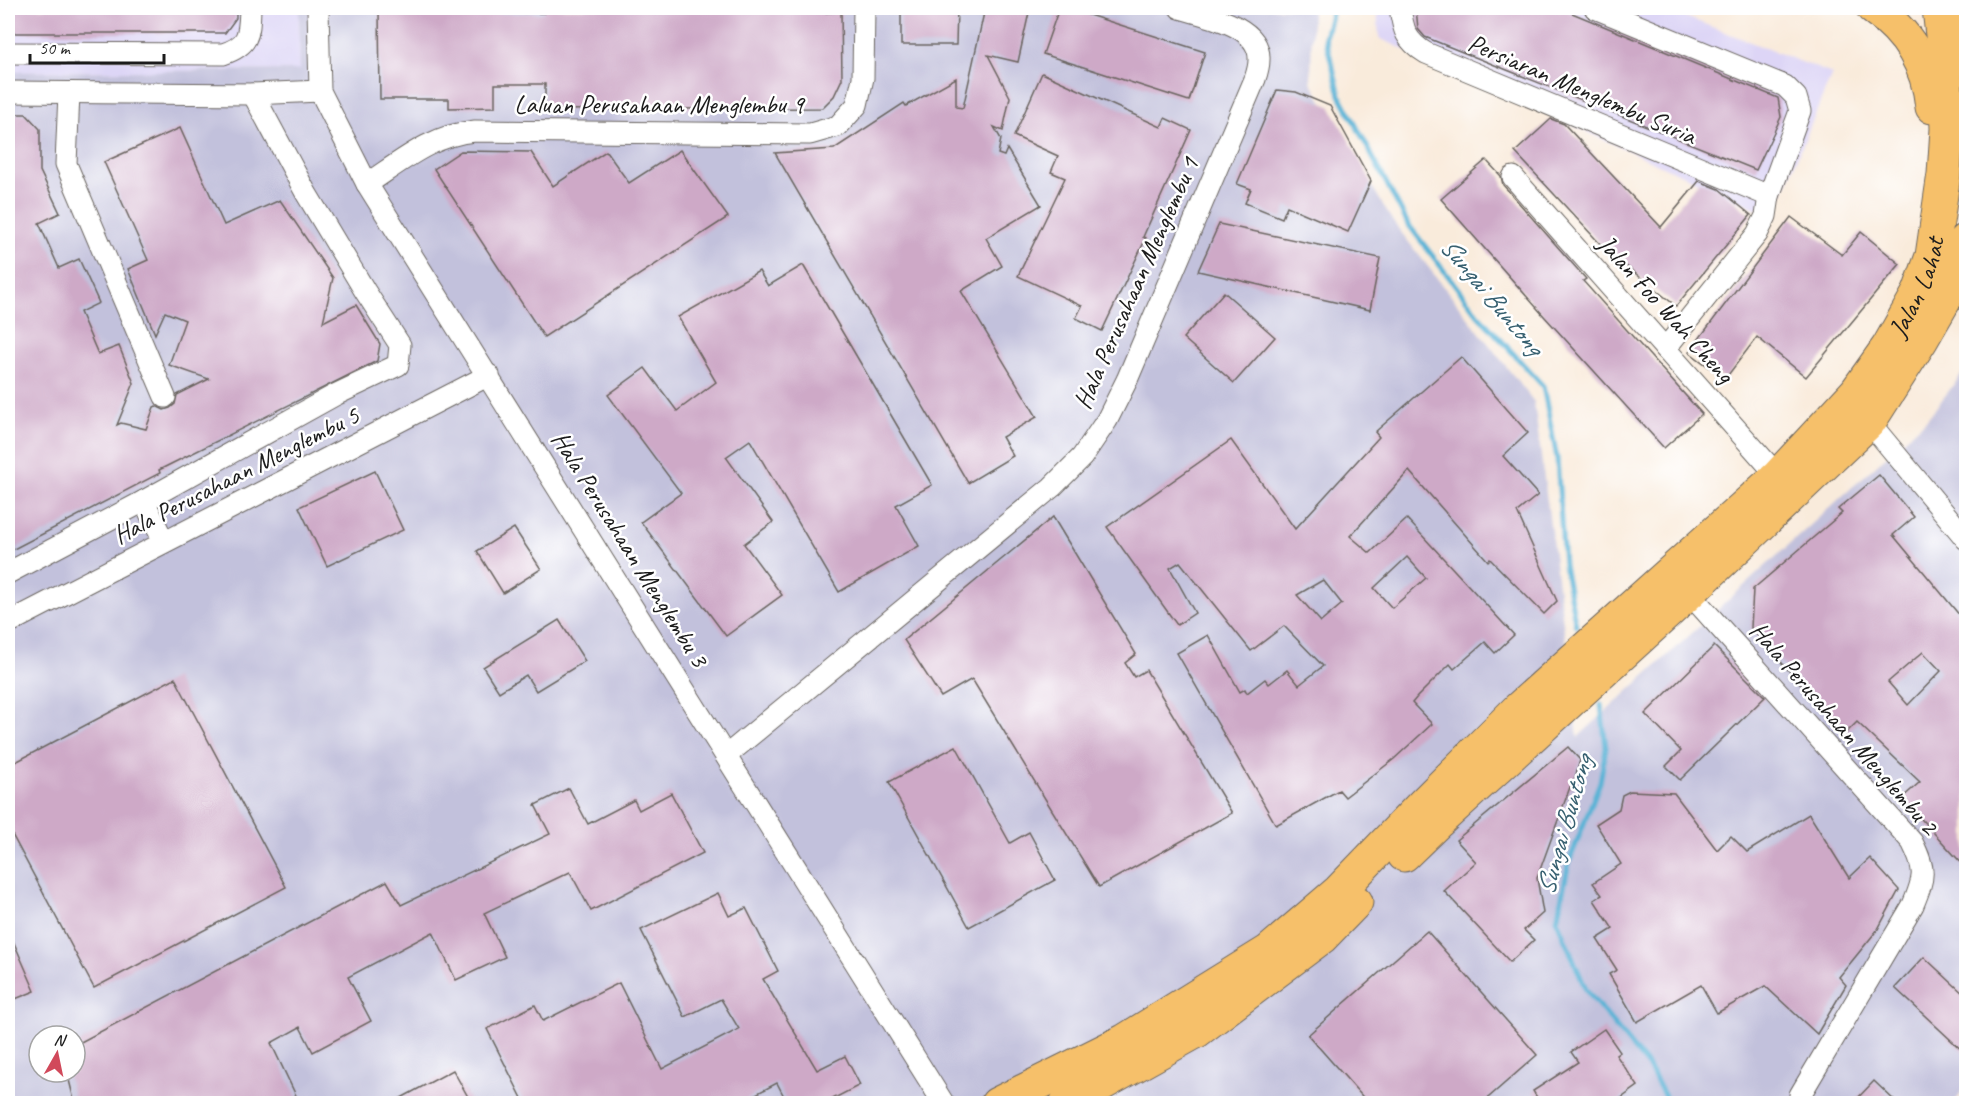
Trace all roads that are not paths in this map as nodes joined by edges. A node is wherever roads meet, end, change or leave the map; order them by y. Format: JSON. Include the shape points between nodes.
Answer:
{"nodes":[{"id":1,"x":250,"y":8,"type":"edge"},
{"id":2,"x":318,"y":8,"type":"edge"},
{"id":3,"x":864,"y":8,"type":"edge"},
{"id":4,"x":1180,"y":8,"type":"edge"},
{"id":5,"x":1400,"y":8,"type":"edge"},
{"id":6,"x":1595,"y":8,"type":"edge"},
{"id":7,"x":1873,"y":8,"type":"edge"},
{"id":8,"x":1939,"y":8,"type":"edge"},
{"id":9,"x":1958,"y":8,"type":"edge"},
{"id":10,"x":1966,"y":38,"type":"edge"},
{"id":11,"x":8,"y":53,"type":"edge"},
{"id":12,"x":320,"y":91,"type":"junction"},
{"id":13,"x":8,"y":92,"type":"edge"},
{"id":14,"x":69,"y":93,"type":"junction"},
{"id":15,"x":253,"y":94,"type":"junction"},
{"id":16,"x":1944,"y":174,"type":"junction"},
{"id":17,"x":1513,"y":177,"type":"dead end"},
{"id":18,"x":368,"y":183,"type":"junction"},
{"id":19,"x":1768,"y":196,"type":"junction"},
{"id":20,"x":1966,"y":240,"type":"edge"},
{"id":21,"x":1665,"y":349,"type":"junction"},
{"id":22,"x":489,"y":375,"type":"junction"},
{"id":23,"x":165,"y":396,"type":"dead end"},
{"id":24,"x":1869,"y":422,"type":"junction"},
{"id":25,"x":1778,"y":476,"type":"junction"},
{"id":26,"x":144,"y":501,"type":"junction"},
{"id":27,"x":1966,"y":539,"type":"edge"},
{"id":28,"x":164,"y":542,"type":"junction"},
{"id":29,"x":8,"y":573,"type":"edge"},
{"id":30,"x":1689,"y":593,"type":"junction"},
{"id":31,"x":8,"y":623,"type":"edge"},
{"id":32,"x":727,"y":754,"type":"junction"},
{"id":33,"x":1800,"y":1095,"type":"dead end"},
{"id":34,"x":944,"y":1104,"type":"edge"},
{"id":35,"x":998,"y":1104,"type":"edge"},
{"id":36,"x":1066,"y":1104,"type":"edge"}],
"edges":[{"from":1,"to":11,"type":"street","via":[[246,39],[237,49],[223,54]]},
{"from":2,"to":12,"type":"street","name":"Hala Perusahaan Menglembu 3"},
{"from":3,"to":18,"type":"street","name":"Laluan Perusahaan Menglembu 9","via":[[863,78],[857,105],[838,126],[810,134],[458,132],[426,144]]},
{"from":4,"to":32,"type":"street","name":"Hala Perusahaan Menglembu 1","via":[[1238,26],[1254,40],[1259,58],[1255,79],[1107,420],[1082,457],[1052,488]]},
{"from":5,"to":19,"type":"street","name":"Persiaran Menglembu Suria","via":[[1406,34],[1414,46],[1426,53]]},
{"from":6,"to":19,"type":"street","via":[[1785,86],[1796,97],[1800,111]]},
{"from":7,"to":16,"type":"main road","via":[[1909,41],[1926,73],[1936,149]]},
{"from":8,"to":16,"type":"main road","name":"Jalan Lahat","via":[[1948,104]]},
{"from":9,"to":10,"type":"main road"},
{"from":12,"to":15,"type":"street"},
{"from":12,"to":18,"type":"street","name":"Hala Perusahaan Menglembu 3"},
{"from":13,"to":14,"type":"street"},
{"from":14,"to":15,"type":"street"},
{"from":14,"to":23,"type":"street","via":[[66,164]]},
{"from":15,"to":26,"type":"street","via":[[306,193],[400,345],[398,365],[335,395]]},
{"from":16,"to":25,"type":"main road","name":"Jalan Lahat","via":[[1932,256],[1919,292],[1888,347],[1856,392]]},
{"from":17,"to":21,"type":"street","name":"Jalan Foo Wah Cheng"},
{"from":18,"to":22,"type":"street","name":"Hala Perusahaan Menglembu 3"},
{"from":19,"to":21,"type":"street","via":[[1766,216],[1757,234]]},
{"from":20,"to":24,"type":"main road","via":[[1944,301]]},
{"from":21,"to":25,"type":"street","name":"Jalan Foo Wah Cheng"},
{"from":22,"to":28,"type":"street","name":"Hala Perusahaan Menglembu 5"},
{"from":22,"to":32,"type":"street","name":"Hala Perusahaan Menglembu 3"},
{"from":24,"to":27,"type":"street"},
{"from":24,"to":30,"type":"main road"},
{"from":25,"to":35,"type":"main road","name":"Jalan Lahat","via":[[1519,708],[1339,891],[1269,951],[1124,1041]]},
{"from":26,"to":28,"type":"street"},
{"from":26,"to":29,"type":"street"},
{"from":28,"to":31,"type":"street","name":"Hala Perusahaan Menglembu 5"},
{"from":30,"to":33,"type":"street","name":"Hala Perusahaan Menglembu 2","via":[[1912,842],[1922,862],[1923,881],[1913,905]]},
{"from":30,"to":36,"type":"main road","via":[[1438,822],[1322,937],[1197,1030]]},
{"from":32,"to":34,"type":"street","name":"Hala Perusahaan Menglembu 3"}]}
